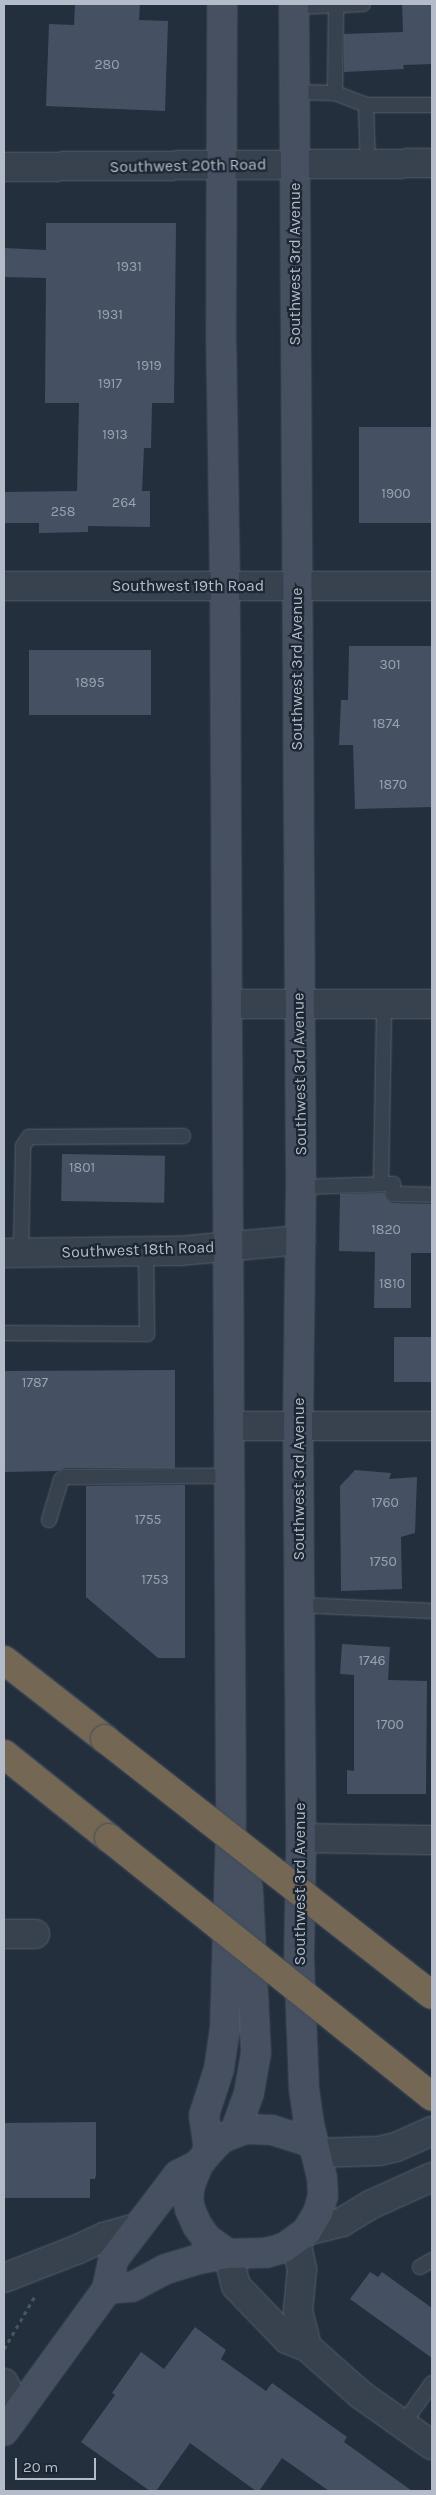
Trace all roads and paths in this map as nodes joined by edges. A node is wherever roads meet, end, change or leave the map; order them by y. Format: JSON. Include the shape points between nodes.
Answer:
{"nodes":[{"id":1,"x":222,"y":4,"type":"edge"},
{"id":2,"x":363,"y":4,"type":"edge"},
{"id":3,"x":294,"y":5,"type":"edge"},
{"id":4,"x":336,"y":6,"type":"junction"},
{"id":5,"x":295,"y":92,"type":"junction"},
{"id":6,"x":336,"y":93,"type":"junction"},
{"id":7,"x":366,"y":105,"type":"junction"},
{"id":8,"x":432,"y":105,"type":"edge"},
{"id":9,"x":432,"y":163,"type":"edge"},
{"id":10,"x":368,"y":164,"type":"junction"},
{"id":11,"x":294,"y":165,"type":"junction"},
{"id":12,"x":222,"y":166,"type":"junction"},
{"id":13,"x":4,"y":167,"type":"edge"},
{"id":14,"x":4,"y":586,"type":"edge"},
{"id":15,"x":225,"y":586,"type":"junction"},
{"id":16,"x":296,"y":586,"type":"junction"},
{"id":17,"x":432,"y":586,"type":"edge"},
{"id":18,"x":227,"y":1004,"type":"junction"},
{"id":19,"x":300,"y":1004,"type":"junction"},
{"id":20,"x":384,"y":1004,"type":"junction"},
{"id":21,"x":432,"y":1004,"type":"edge"},
{"id":22,"x":183,"y":1136,"type":"dead end"},
{"id":23,"x":380,"y":1184,"type":"junction"},
{"id":24,"x":301,"y":1187,"type":"junction"},
{"id":25,"x":432,"y":1195,"type":"edge"},
{"id":26,"x":301,"y":1240,"type":"junction"},
{"id":27,"x":228,"y":1246,"type":"junction"},
{"id":28,"x":146,"y":1252,"type":"junction"},
{"id":29,"x":12,"y":1253,"type":"edge"},
{"id":30,"x":4,"y":1333,"type":"edge"},
{"id":31,"x":228,"y":1426,"type":"junction"},
{"id":32,"x":432,"y":1426,"type":"edge"},
{"id":33,"x":298,"y":1427,"type":"junction"},
{"id":34,"x":228,"y":1476,"type":"junction"},
{"id":35,"x":49,"y":1520,"type":"dead end"},
{"id":36,"x":299,"y":1605,"type":"junction"},
{"id":37,"x":432,"y":1611,"type":"edge"},
{"id":38,"x":4,"y":1660,"type":"edge"},
{"id":39,"x":4,"y":1754,"type":"edge"},
{"id":40,"x":232,"y":1822,"type":"junction"},
{"id":41,"x":301,"y":1838,"type":"junction"},
{"id":42,"x":432,"y":1840,"type":"edge"},
{"id":43,"x":4,"y":1934,"type":"edge"},
{"id":44,"x":35,"y":1934,"type":"dead end"},
{"id":45,"x":432,"y":1995,"type":"edge"},
{"id":46,"x":432,"y":2097,"type":"edge"},
{"id":47,"x":432,"y":2131,"type":"edge"},
{"id":48,"x":235,"y":2132,"type":"junction"},
{"id":49,"x":314,"y":2148,"type":"junction"},
{"id":50,"x":203,"y":2158,"type":"junction"},
{"id":51,"x":432,"y":2177,"type":"edge"},
{"id":52,"x":138,"y":2228,"type":"junction"},
{"id":53,"x":301,"y":2236,"type":"junction"},
{"id":54,"x":228,"y":2254,"type":"junction"},
{"id":55,"x":432,"y":2260,"type":"edge"},
{"id":56,"x":420,"y":2267,"type":"dead end"},
{"id":57,"x":4,"y":2278,"type":"edge"},
{"id":58,"x":107,"y":2289,"type":"junction"},
{"id":59,"x":37,"y":2294,"type":"dead end"},
{"id":60,"x":307,"y":2347,"type":"junction"},
{"id":61,"x":4,"y":2349,"type":"edge"},
{"id":62,"x":4,"y":2383,"type":"edge"},
{"id":63,"x":432,"y":2383,"type":"edge"},
{"id":64,"x":10,"y":2421,"type":"edge"},
{"id":65,"x":403,"y":2424,"type":"junction"},
{"id":66,"x":432,"y":2445,"type":"edge"}],
"edges":[{"from":1,"to":12,"type":"main road"},
{"from":2,"to":4,"type":"lane"},
{"from":3,"to":4,"type":"lane"},
{"from":3,"to":5,"type":"main road","name":"Southwest 3rd Avenue"},
{"from":4,"to":6,"type":"lane"},
{"from":5,"to":6,"type":"lane"},
{"from":5,"to":11,"type":"main road","name":"Southwest 3rd Avenue"},
{"from":6,"to":7,"type":"lane"},
{"from":7,"to":8,"type":"lane"},
{"from":7,"to":10,"type":"lane"},
{"from":9,"to":10,"type":"street","name":"Southwest 20th Road"},
{"from":10,"to":11,"type":"street","name":"Southwest 20th Road"},
{"from":11,"to":12,"type":"street","name":"Southwest 20th Road"},
{"from":11,"to":16,"type":"main road","name":"Southwest 3rd Avenue"},
{"from":12,"to":13,"type":"street","name":"Southwest 20th Road"},
{"from":12,"to":15,"type":"main road"},
{"from":14,"to":15,"type":"street","name":"Southwest 19th Road"},
{"from":15,"to":16,"type":"street","name":"Southwest 19th Road"},
{"from":15,"to":18,"type":"main road"},
{"from":16,"to":17,"type":"street","name":"Southwest 19th Road"},
{"from":16,"to":19,"type":"main road","name":"Southwest 3rd Avenue"},
{"from":18,"to":19,"type":"street"},
{"from":18,"to":27,"type":"main road"},
{"from":19,"to":20,"type":"street"},
{"from":19,"to":24,"type":"main road","name":"Southwest 3rd Avenue"},
{"from":20,"to":21,"type":"street"},
{"from":20,"to":23,"type":"lane"},
{"from":22,"to":29,"type":"lane","via":[[29,1137],[22,1146]]},
{"from":23,"to":24,"type":"lane"},
{"from":23,"to":25,"type":"lane","via":[[393,1184],[393,1194]]},
{"from":24,"to":26,"type":"main road","name":"Southwest 3rd Avenue"},
{"from":26,"to":27,"type":"street","name":"Southwest 18th Road"},
{"from":26,"to":33,"type":"main road","name":"Southwest 3rd Avenue"},
{"from":27,"to":28,"type":"street","name":"Southwest 18th Road"},
{"from":27,"to":31,"type":"main road"},
{"from":28,"to":29,"type":"street","name":"Southwest 18th Road"},
{"from":28,"to":30,"type":"lane","via":[[147,1334]]},
{"from":31,"to":33,"type":"street"},
{"from":31,"to":34,"type":"main road"},
{"from":32,"to":33,"type":"street"},
{"from":33,"to":36,"type":"main road","name":"Southwest 3rd Avenue"},
{"from":34,"to":35,"type":"lane","via":[[65,1477],[61,1480]]},
{"from":34,"to":40,"type":"main road"},
{"from":36,"to":37,"type":"lane"},
{"from":36,"to":41,"type":"main road","name":"Southwest 3rd Avenue"},
{"from":38,"to":45,"type":"highway","bridge":true},
{"from":39,"to":46,"type":"highway","bridge":true},
{"from":40,"to":48,"type":"main road","via":[[248,1889],[256,2053],[249,2093]]},
{"from":40,"to":50,"type":"main road","via":[[225,2028],[219,2069],[204,2115]]},
{"from":41,"to":42,"type":"street"},
{"from":41,"to":49,"type":"main road","name":"Southwest 3rd Avenue","via":[[299,1961],[302,2068]]},
{"from":43,"to":44,"type":"street"},
{"from":47,"to":49,"type":"street","via":[[379,2151]]},
{"from":48,"to":49,"type":"main road","via":[[260,2128],[272,2130]]},
{"from":48,"to":50,"type":"main road","via":[[222,2138]]},
{"from":49,"to":53,"type":"main road","via":[[323,2196],[318,2213]]},
{"from":50,"to":52,"type":"main road","via":[[178,2175]]},
{"from":50,"to":54,"type":"main road","via":[[190,2186],[190,2209],[207,2239]]},
{"from":51,"to":53,"type":"street","via":[[342,2222]]},
{"from":52,"to":57,"type":"street","via":[[104,2237]]},
{"from":52,"to":58,"type":"main road","via":[[113,2260]]},
{"from":53,"to":54,"type":"main road","via":[[266,2253]]},
{"from":53,"to":60,"type":"street","via":[[298,2311]]},
{"from":54,"to":58,"type":"main road","via":[[176,2266],[132,2287]]},
{"from":54,"to":60,"type":"street","via":[[236,2286],[287,2339]]},
{"from":55,"to":56,"type":"lane"},
{"from":58,"to":64,"type":"main road"},
{"from":59,"to":61,"type":"path"},
{"from":60,"to":65,"type":"street","via":[[342,2380]]},
{"from":62,"to":64,"type":"street"},
{"from":63,"to":65,"type":"lane"},
{"from":65,"to":66,"type":"street"}]}
